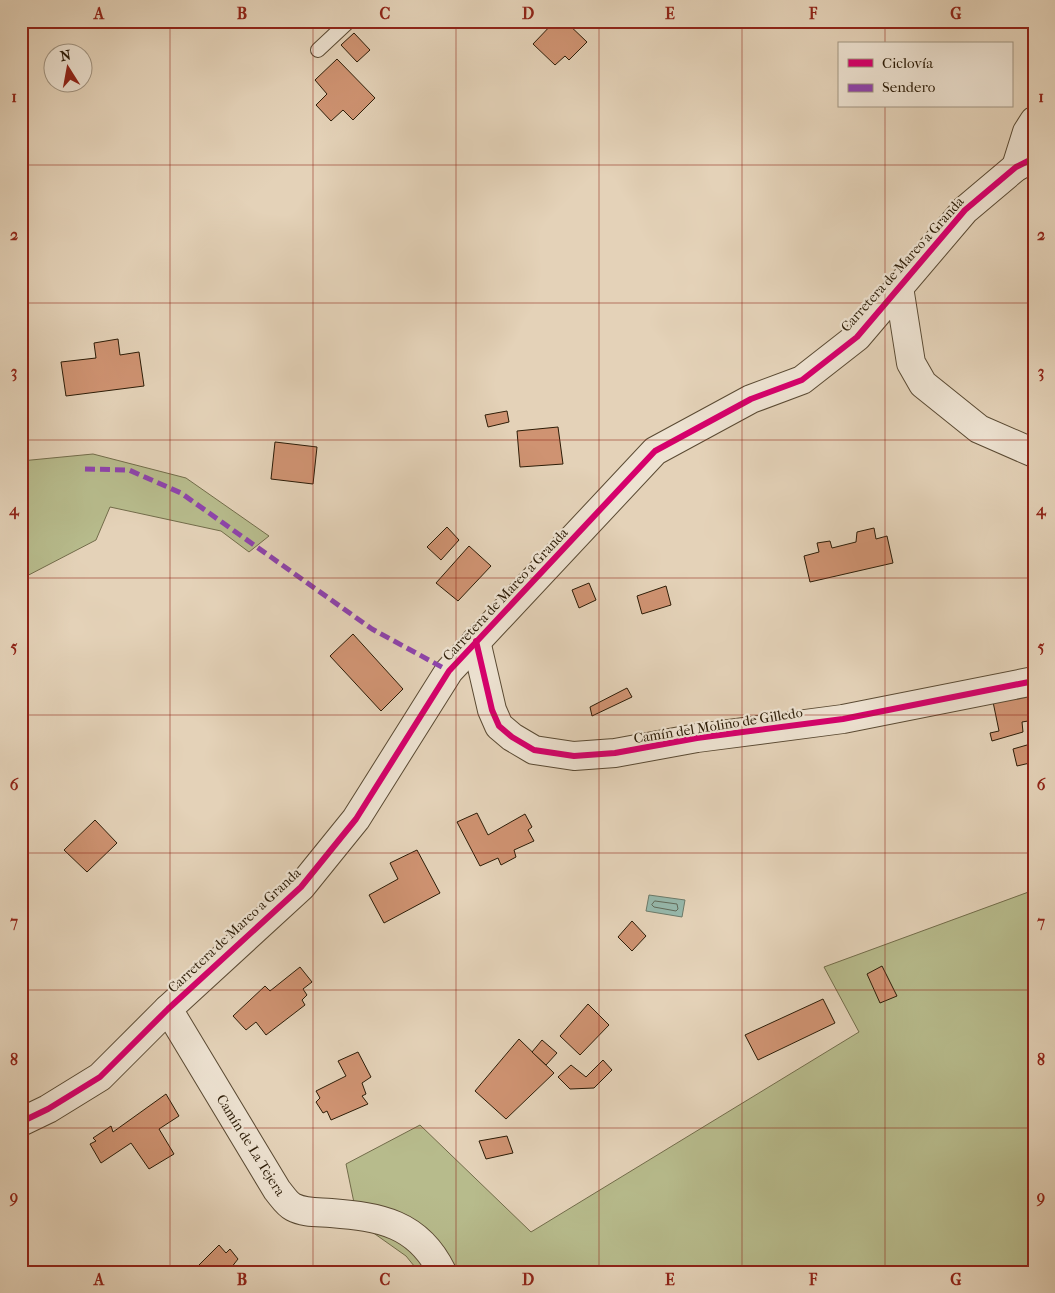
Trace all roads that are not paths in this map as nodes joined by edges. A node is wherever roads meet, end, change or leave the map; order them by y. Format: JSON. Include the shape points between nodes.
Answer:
{"nodes":[{"id":1,"x":349,"y":21,"type":"edge"},
{"id":2,"x":318,"y":50,"type":"dead end"},
{"id":3,"x":1034,"y":121,"type":"edge"},
{"id":4,"x":1025,"y":162,"type":"edge"},
{"id":5,"x":898,"y":287,"type":"junction"},
{"id":6,"x":1034,"y":452,"type":"edge"},
{"id":7,"x":476,"y":641,"type":"junction"},
{"id":8,"x":1034,"y":681,"type":"edge"},
{"id":9,"x":168,"y":1009,"type":"junction"},
{"id":10,"x":21,"y":1122,"type":"edge"},
{"id":11,"x":442,"y":1272,"type":"edge"}],
"edges":[{"from":1,"to":2,"type":"lane"},
{"from":3,"to":4,"type":"street","via":[[1027,132]]},
{"from":4,"to":5,"type":"street","name":"Carretera de Mareo a Granda","via":[[965,210]]},
{"from":5,"to":6,"type":"street","via":[[911,364],[924,384],[979,429]]},
{"from":5,"to":7,"type":"street","name":"Carretera de Mareo a Granda","via":[[856,337],[802,380],[751,399],[655,451]]},
{"from":7,"to":8,"type":"street","name":"Camín del Molino de Gilledo","via":[[492,710],[499,726],[534,750],[574,756],[615,753],[697,738],[843,719]]},
{"from":7,"to":9,"type":"street","name":"Carretera de Mareo a Granda","via":[[449,671],[356,819],[301,888]]},
{"from":9,"to":10,"type":"street","name":"Carretera de Mareo a Granda","via":[[100,1077]]},
{"from":9,"to":11,"type":"street","name":"Camín de La Tejera","via":[[277,1190],[291,1206],[302,1211],[366,1216],[403,1227],[418,1238]]}]}
